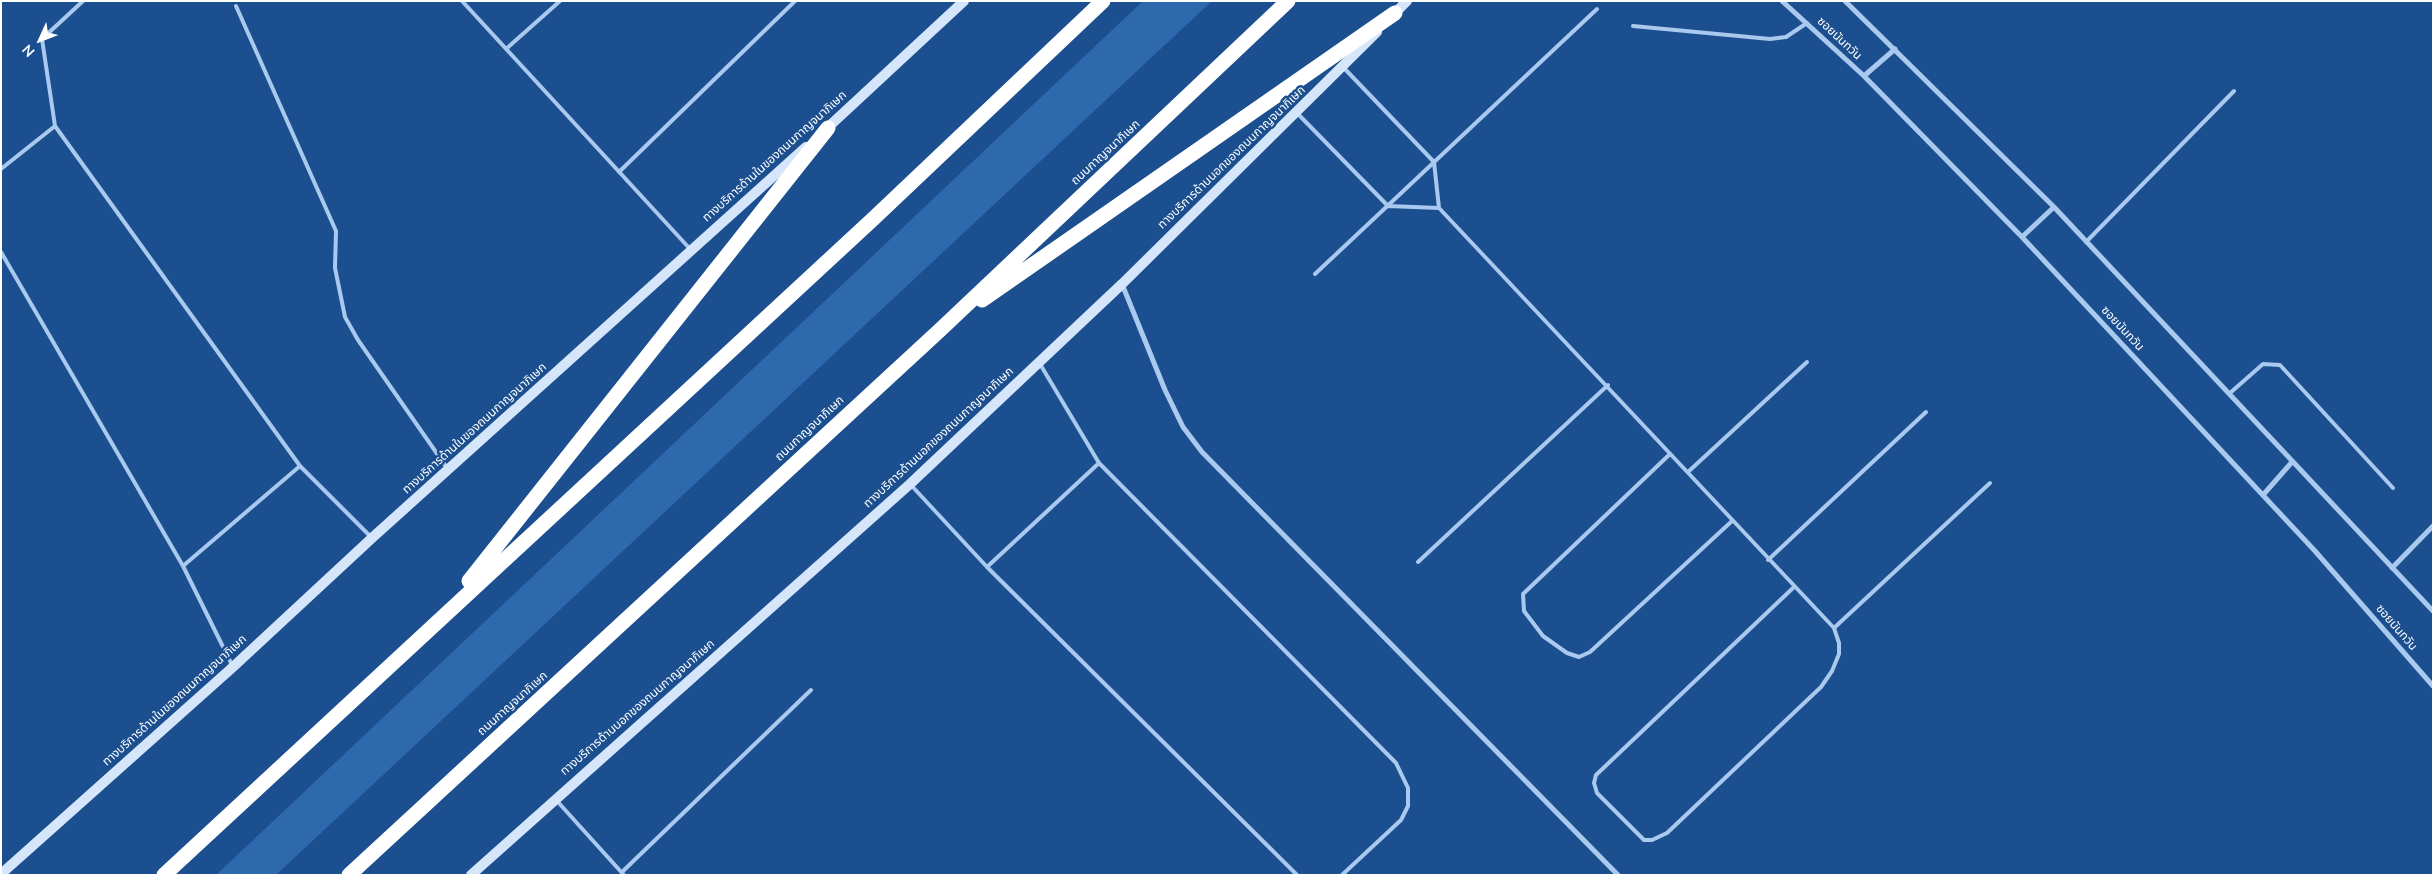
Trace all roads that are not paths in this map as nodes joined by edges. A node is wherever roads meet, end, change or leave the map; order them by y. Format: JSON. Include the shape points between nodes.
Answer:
{"nodes":[{"id":1,"x":83,"y":1,"type":"edge"},
{"id":2,"x":462,"y":1,"type":"edge"},
{"id":3,"x":560,"y":1,"type":"edge"},
{"id":4,"x":795,"y":1,"type":"edge"},
{"id":5,"x":964,"y":1,"type":"edge"},
{"id":6,"x":1103,"y":1,"type":"edge"},
{"id":7,"x":1288,"y":1,"type":"edge"},
{"id":8,"x":1407,"y":1,"type":"edge"},
{"id":9,"x":1782,"y":1,"type":"edge"},
{"id":10,"x":1845,"y":1,"type":"edge"},
{"id":11,"x":236,"y":6,"type":"dead end"},
{"id":12,"x":1596,"y":10,"type":"dead end"},
{"id":13,"x":1395,"y":13,"type":"junction"},
{"id":14,"x":1807,"y":23,"type":"junction"},
{"id":15,"x":1633,"y":26,"type":"dead end"},
{"id":16,"x":506,"y":49,"type":"junction"},
{"id":17,"x":1895,"y":49,"type":"junction"},
{"id":18,"x":1343,"y":67,"type":"junction"},
{"id":19,"x":1864,"y":76,"type":"junction"},
{"id":20,"x":2234,"y":91,"type":"dead end"},
{"id":21,"x":1296,"y":112,"type":"junction"},
{"id":22,"x":55,"y":126,"type":"junction"},
{"id":23,"x":828,"y":128,"type":"junction"},
{"id":24,"x":1434,"y":162,"type":"junction"},
{"id":25,"x":1,"y":169,"type":"edge"},
{"id":26,"x":619,"y":172,"type":"junction"},
{"id":27,"x":1388,"y":206,"type":"junction"},
{"id":28,"x":2054,"y":207,"type":"junction"},
{"id":29,"x":1438,"y":208,"type":"junction"},
{"id":30,"x":2022,"y":237,"type":"junction"},
{"id":31,"x":2086,"y":242,"type":"junction"},
{"id":32,"x":692,"y":250,"type":"junction"},
{"id":33,"x":1,"y":252,"type":"edge"},
{"id":34,"x":1315,"y":274,"type":"dead end"},
{"id":35,"x":1122,"y":284,"type":"junction"},
{"id":36,"x":940,"y":330,"type":"junction"},
{"id":37,"x":1038,"y":362,"type":"junction"},
{"id":38,"x":1807,"y":362,"type":"dead end"},
{"id":39,"x":1608,"y":385,"type":"junction"},
{"id":40,"x":2230,"y":393,"type":"junction"},
{"id":41,"x":1926,"y":412,"type":"dead end"},
{"id":42,"x":1670,"y":454,"type":"junction"},
{"id":43,"x":2292,"y":462,"type":"junction"},
{"id":44,"x":1099,"y":463,"type":"junction"},
{"id":45,"x":300,"y":466,"type":"junction"},
{"id":46,"x":448,"y":470,"type":"junction"},
{"id":47,"x":1688,"y":472,"type":"junction"},
{"id":48,"x":1990,"y":483,"type":"dead end"},
{"id":49,"x":910,"y":484,"type":"junction"},
{"id":50,"x":2392,"y":488,"type":"dead end"},
{"id":51,"x":2263,"y":495,"type":"junction"},
{"id":52,"x":1732,"y":521,"type":"junction"},
{"id":53,"x":2433,"y":526,"type":"edge"},
{"id":54,"x":372,"y":538,"type":"junction"},
{"id":55,"x":1768,"y":560,"type":"junction"},
{"id":56,"x":1418,"y":562,"type":"dead end"},
{"id":57,"x":184,"y":566,"type":"junction"},
{"id":58,"x":987,"y":566,"type":"junction"},
{"id":59,"x":2392,"y":568,"type":"junction"},
{"id":60,"x":1794,"y":587,"type":"junction"},
{"id":61,"x":2433,"y":611,"type":"edge"},
{"id":62,"x":440,"y":618,"type":"junction"},
{"id":63,"x":1834,"y":628,"type":"junction"},
{"id":64,"x":233,"y":667,"type":"junction"},
{"id":65,"x":2433,"y":686,"type":"edge"},
{"id":66,"x":811,"y":690,"type":"dead end"},
{"id":67,"x":554,"y":799,"type":"junction"},
{"id":68,"x":1,"y":874,"type":"edge"},
{"id":69,"x":623,"y":874,"type":"edge"},
{"id":70,"x":164,"y":875,"type":"edge"},
{"id":71,"x":348,"y":875,"type":"edge"},
{"id":72,"x":471,"y":875,"type":"edge"},
{"id":73,"x":1297,"y":875,"type":"edge"},
{"id":74,"x":1342,"y":875,"type":"edge"},
{"id":75,"x":1618,"y":875,"type":"edge"}],
"edges":[{"from":1,"to":22,"type":"lane","via":[[42,39]]},
{"from":2,"to":16,"type":"lane"},
{"from":3,"to":16,"type":"lane"},
{"from":4,"to":26,"type":"lane"},
{"from":5,"to":23,"type":"main road","name":"ทางบริการด้านในของถนนกาญจนาภิเษก"},
{"from":6,"to":62,"type":"highway","via":[[873,219]]},
{"from":7,"to":36,"type":"highway","name":"ถนนกาญจนาภิเษก"},
{"from":8,"to":13,"type":"main road","name":"ทางบริการด้านนอกของถนนกาญจนาภิเษก"},
{"from":9,"to":14,"type":"street","name":"ซอยนันทวัน"},
{"from":10,"to":17,"type":"street"},
{"from":11,"to":46,"type":"lane","via":[[336,231],[335,268],[345,317]]},
{"from":12,"to":24,"type":"lane"},
{"from":13,"to":18,"type":"main road","name":"ทางบริการด้านนอกของถนนกาญจนาภิเษก"},
{"from":13,"to":36,"type":"highway"},
{"from":14,"to":15,"type":"lane","via":[[1786,37],[1770,39]]},
{"from":14,"to":19,"type":"street","name":"ซอยนันทวัน"},
{"from":16,"to":26,"type":"lane"},
{"from":17,"to":19,"type":"street"},
{"from":17,"to":28,"type":"street"},
{"from":18,"to":21,"type":"main road","name":"ทางบริการด้านนอกของถนนกาญจนาภิเษก"},
{"from":18,"to":24,"type":"lane"},
{"from":19,"to":30,"type":"street","name":"ซอยนันทวัน"},
{"from":20,"to":31,"type":"lane"},
{"from":21,"to":27,"type":"lane"},
{"from":21,"to":35,"type":"main road","name":"ทางบริการด้านนอกของถนนกาญจนาภิเษก"},
{"from":22,"to":25,"type":"lane"},
{"from":22,"to":45,"type":"lane"},
{"from":23,"to":32,"type":"main road","name":"ทางบริการด้านในของถนนกาญจนาภิเษก"},
{"from":23,"to":62,"type":"highway"},
{"from":24,"to":27,"type":"lane"},
{"from":24,"to":29,"type":"lane"},
{"from":26,"to":32,"type":"lane"},
{"from":27,"to":29,"type":"lane"},
{"from":27,"to":34,"type":"lane"},
{"from":28,"to":30,"type":"street"},
{"from":28,"to":31,"type":"street"},
{"from":29,"to":39,"type":"lane"},
{"from":30,"to":51,"type":"street","name":"ซอยนันทวัน"},
{"from":31,"to":40,"type":"street"},
{"from":32,"to":46,"type":"main road","name":"ทางบริการด้านในของถนนกาญจนาภิเษก"},
{"from":33,"to":57,"type":"lane"},
{"from":35,"to":37,"type":"main road","name":"ทางบริการด้านนอกของถนนกาญจนาภิเษก"},
{"from":35,"to":75,"type":"street","via":[[1183,427],[1202,452]]},
{"from":36,"to":71,"type":"highway","name":"ถนนกาญจนาภิเษก"},
{"from":37,"to":44,"type":"lane"},
{"from":37,"to":49,"type":"main road","name":"ทางบริการด้านนอกของถนนกาญจนาภิเษก"},
{"from":38,"to":47,"type":"lane"},
{"from":39,"to":42,"type":"lane"},
{"from":39,"to":56,"type":"lane"},
{"from":40,"to":43,"type":"street"},
{"from":40,"to":50,"type":"lane","via":[[2263,364],[2280,365]]},
{"from":41,"to":55,"type":"lane"},
{"from":42,"to":47,"type":"lane"},
{"from":42,"to":52,"type":"lane","via":[[1523,594],[1524,611],[1543,636],[1567,653],[1579,657],[1590,652]]},
{"from":43,"to":51,"type":"street"},
{"from":43,"to":59,"type":"street"},
{"from":44,"to":58,"type":"lane"},
{"from":44,"to":74,"type":"lane","via":[[1396,762],[1408,788],[1408,806],[1400,820]]},
{"from":45,"to":54,"type":"lane"},
{"from":45,"to":57,"type":"lane"},
{"from":46,"to":54,"type":"main road","name":"ทางบริการด้านในของถนนกาญจนาภิเษก"},
{"from":47,"to":52,"type":"lane"},
{"from":48,"to":63,"type":"lane"},
{"from":49,"to":58,"type":"lane"},
{"from":49,"to":67,"type":"main road","name":"ทางบริการด้านนอกของถนนกาญจนาภิเษก"},
{"from":51,"to":65,"type":"street","name":"ซอยนันทวัน"},
{"from":52,"to":55,"type":"lane"},
{"from":53,"to":59,"type":"street"},
{"from":54,"to":64,"type":"main road","name":"ทางบริการด้านในของถนนกาญจนาภิเษก"},
{"from":55,"to":60,"type":"lane"},
{"from":57,"to":64,"type":"lane"},
{"from":58,"to":73,"type":"lane"},
{"from":59,"to":61,"type":"street"},
{"from":60,"to":63,"type":"lane"},
{"from":60,"to":63,"type":"lane","via":[[1596,775],[1597,794],[1637,835],[1644,840],[1652,840],[1667,833],[1821,687],[1839,654]]},
{"from":62,"to":70,"type":"highway"},
{"from":64,"to":68,"type":"main road","name":"ทางบริการด้านในของถนนกาญจนาภิเษก"},
{"from":66,"to":69,"type":"lane"},
{"from":67,"to":69,"type":"lane"},
{"from":67,"to":72,"type":"main road","name":"ทางบริการด้านนอกของถนนกาญจนาภิเษก"}]}
